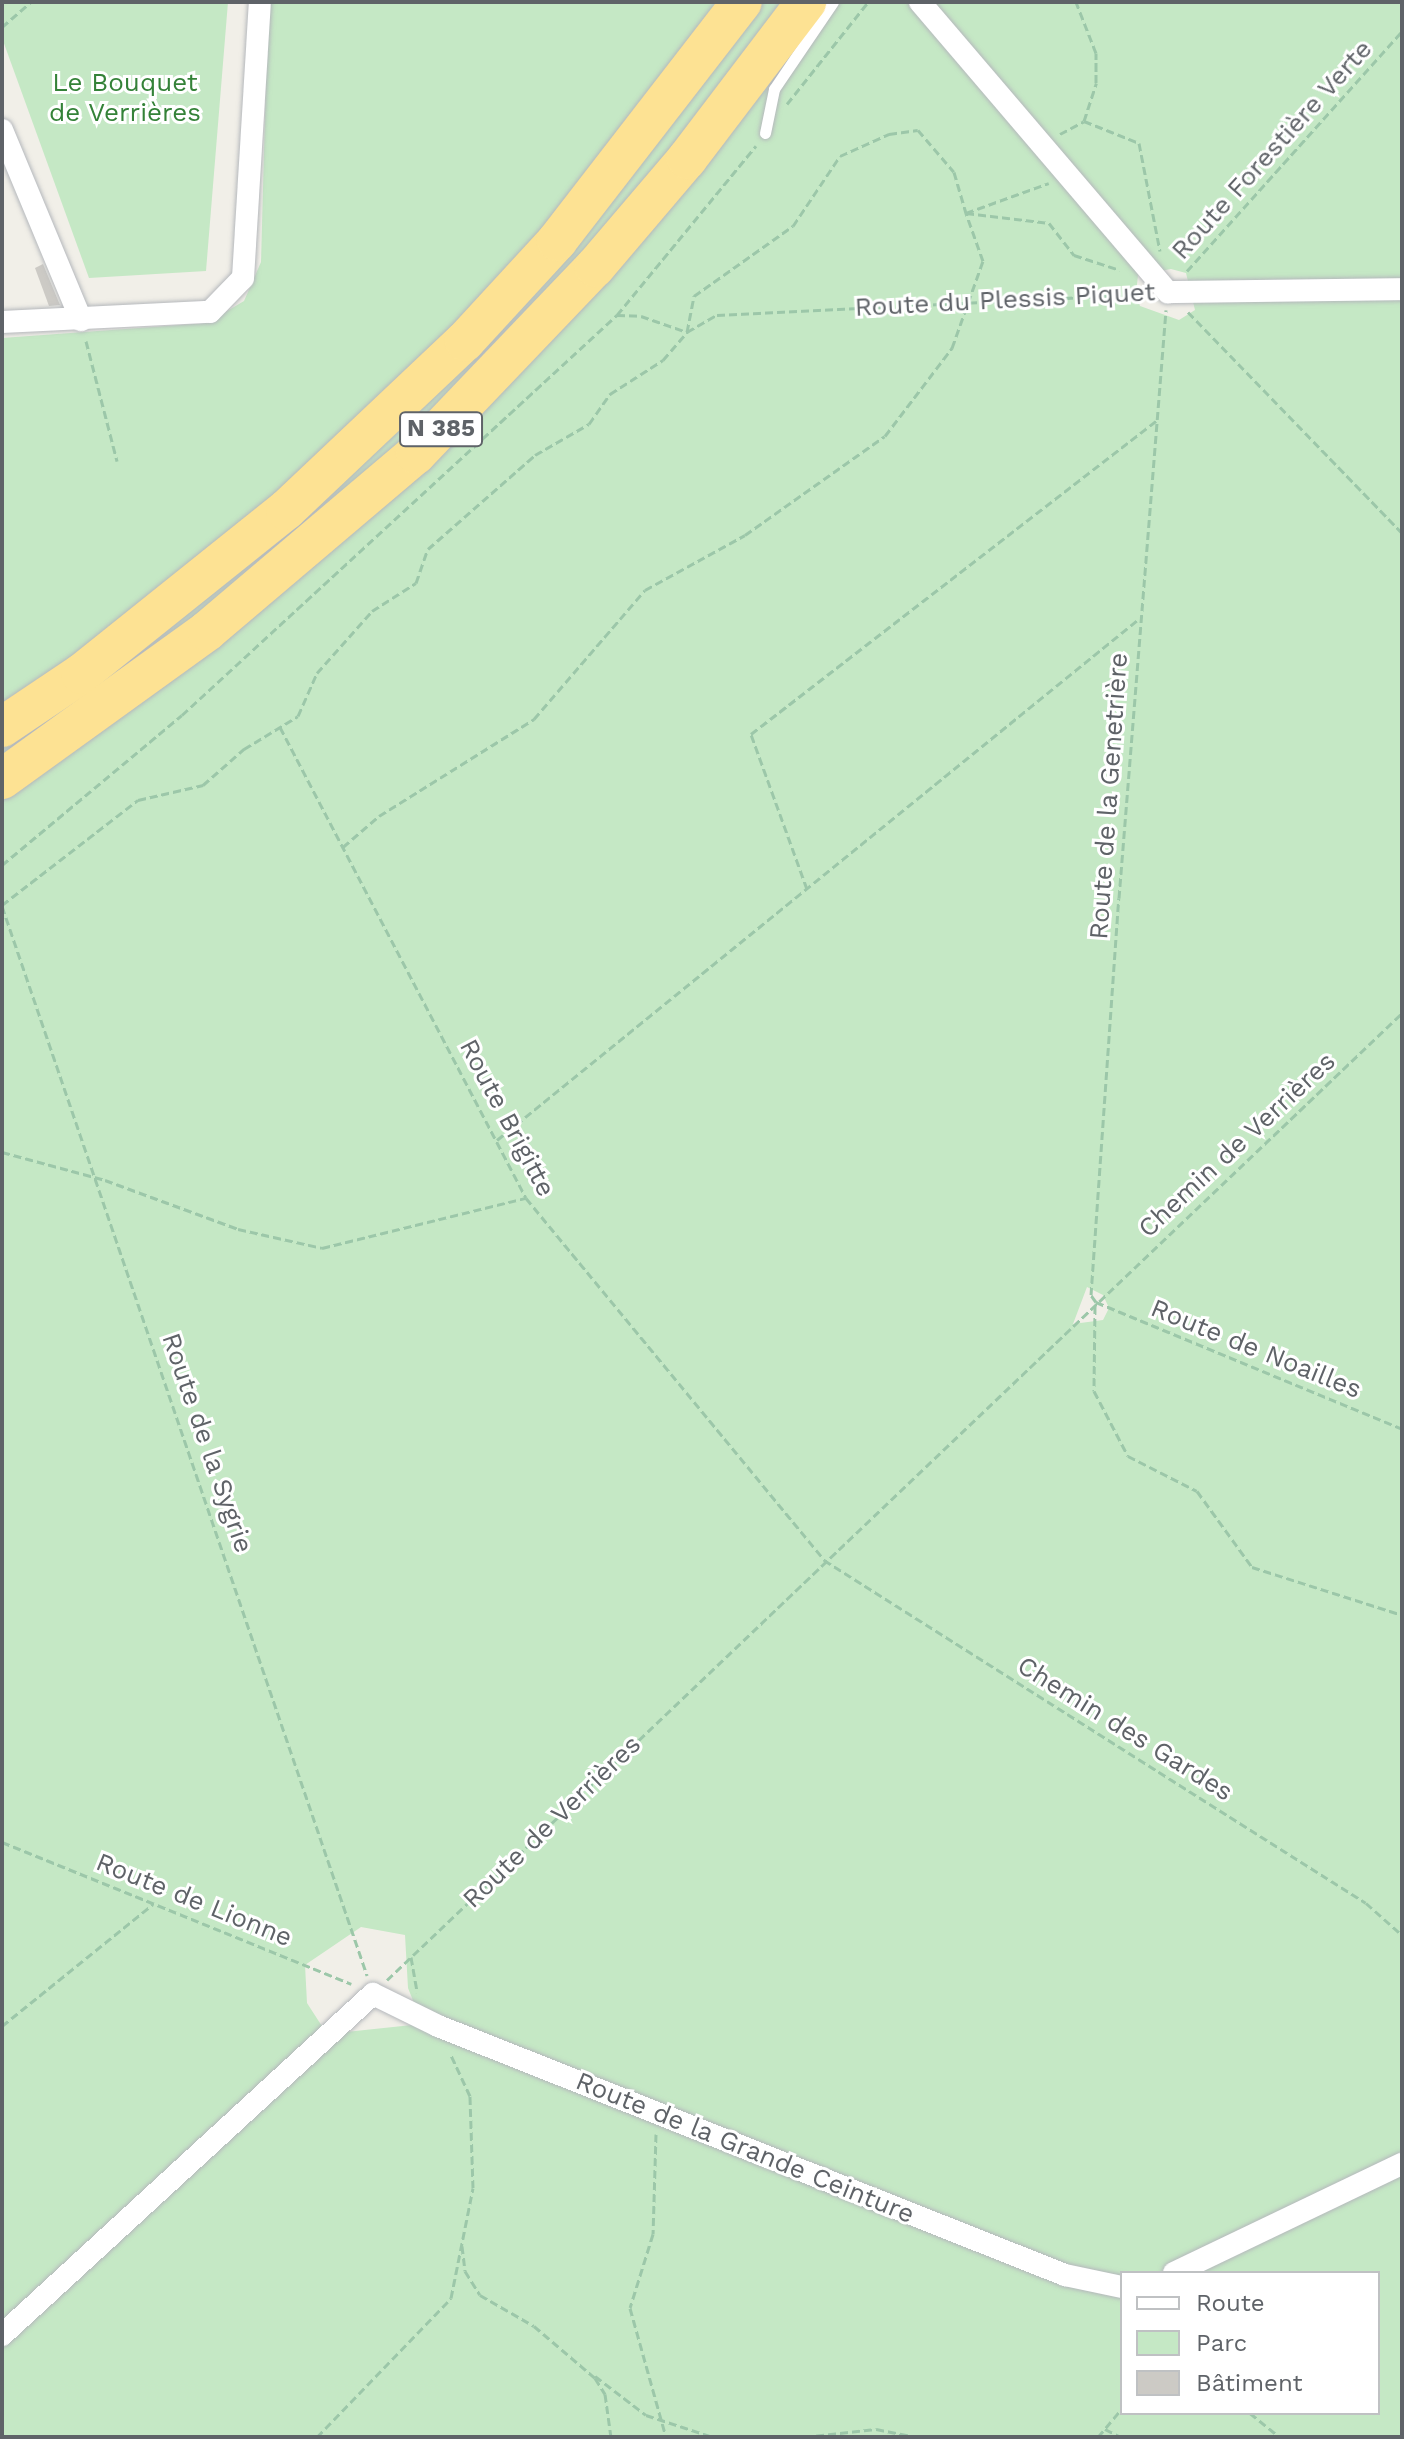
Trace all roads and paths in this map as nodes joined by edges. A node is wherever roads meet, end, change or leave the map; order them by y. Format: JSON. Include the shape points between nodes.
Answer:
{"nodes":[{"id":1,"x":31,"y":2,"type":"edge"},
{"id":2,"x":260,"y":2,"type":"edge"},
{"id":3,"x":742,"y":2,"type":"edge"},
{"id":4,"x":806,"y":2,"type":"edge"},
{"id":5,"x":833,"y":2,"type":"edge"},
{"id":6,"x":868,"y":2,"type":"edge"},
{"id":7,"x":920,"y":2,"type":"edge"},
{"id":8,"x":1076,"y":2,"type":"edge"},
{"id":9,"x":862,"y":4,"type":"edge"},
{"id":10,"x":2,"y":27,"type":"edge"},
{"id":11,"x":1402,"y":31,"type":"edge"},
{"id":12,"x":1084,"y":121,"type":"junction"},
{"id":13,"x":2,"y":130,"type":"edge"},
{"id":14,"x":765,"y":133,"type":"dead end"},
{"id":15,"x":1042,"y":144,"type":"junction"},
{"id":16,"x":1066,"y":172,"type":"junction"},
{"id":17,"x":966,"y":213,"type":"junction"},
{"id":18,"x":1153,"y":272,"type":"junction"},
{"id":19,"x":1402,"y":289,"type":"edge"},
{"id":20,"x":1168,"y":292,"type":"junction"},
{"id":21,"x":968,"y":302,"type":"junction"},
{"id":22,"x":617,"y":315,"type":"dead end"},
{"id":23,"x":81,"y":320,"type":"junction"},
{"id":24,"x":2,"y":322,"type":"edge"},
{"id":25,"x":687,"y":332,"type":"junction"},
{"id":26,"x":1157,"y":420,"type":"junction"},
{"id":27,"x":117,"y":461,"type":"dead end"},
{"id":28,"x":1402,"y":533,"type":"edge"},
{"id":29,"x":1141,"y":618,"type":"junction"},
{"id":30,"x":2,"y":727,"type":"edge"},
{"id":31,"x":280,"y":727,"type":"junction"},
{"id":32,"x":2,"y":779,"type":"edge"},
{"id":33,"x":343,"y":847,"type":"junction"},
{"id":34,"x":807,"y":889,"type":"junction"},
{"id":35,"x":2,"y":905,"type":"edge"},
{"id":36,"x":1402,"y":1013,"type":"edge"},
{"id":37,"x":497,"y":1140,"type":"junction"},
{"id":38,"x":2,"y":1152,"type":"edge"},
{"id":39,"x":97,"y":1178,"type":"junction"},
{"id":40,"x":526,"y":1198,"type":"junction"},
{"id":41,"x":1096,"y":1302,"type":"junction"},
{"id":42,"x":1402,"y":1429,"type":"edge"},
{"id":43,"x":824,"y":1560,"type":"junction"},
{"id":44,"x":1402,"y":1615,"type":"edge"},
{"id":45,"x":2,"y":1842,"type":"edge"},
{"id":46,"x":153,"y":1904,"type":"junction"},
{"id":47,"x":1402,"y":1935,"type":"edge"},
{"id":48,"x":411,"y":1957,"type":"dead end"},
{"id":49,"x":373,"y":1994,"type":"junction"},
{"id":50,"x":410,"y":2013,"type":"junction"},
{"id":51,"x":2,"y":2026,"type":"edge"},
{"id":52,"x":438,"y":2026,"type":"junction"},
{"id":53,"x":657,"y":2113,"type":"junction"},
{"id":54,"x":1402,"y":2164,"type":"edge"},
{"id":55,"x":462,"y":2242,"type":"junction"},
{"id":56,"x":1178,"y":2271,"type":"edge"},
{"id":57,"x":1120,"y":2287,"type":"edge"},
{"id":58,"x":2,"y":2335,"type":"edge"},
{"id":59,"x":584,"y":2368,"type":"junction"},
{"id":60,"x":1120,"y":2410,"type":"edge"},
{"id":61,"x":1252,"y":2415,"type":"edge"},
{"id":62,"x":665,"y":2424,"type":"junction"},
{"id":63,"x":1105,"y":2429,"type":"junction"},
{"id":64,"x":317,"y":2437,"type":"edge"},
{"id":65,"x":611,"y":2437,"type":"edge"},
{"id":66,"x":666,"y":2437,"type":"edge"},
{"id":67,"x":713,"y":2437,"type":"edge"},
{"id":68,"x":804,"y":2437,"type":"edge"},
{"id":69,"x":916,"y":2437,"type":"edge"},
{"id":70,"x":1098,"y":2437,"type":"edge"},
{"id":71,"x":1121,"y":2437,"type":"edge"},
{"id":72,"x":1280,"y":2437,"type":"edge"}],
"edges":[{"from":1,"to":10,"type":"path"},
{"from":2,"to":23,"type":"street","via":[[243,278],[210,312]]},
{"from":3,"to":30,"type":"highway","number":"N 385","via":[[567,229],[465,341],[286,510],[81,674]]},
{"from":4,"to":32,"type":"highway","number":"N 385","via":[[605,255],[416,454],[207,631]]},
{"from":5,"to":14,"type":"lane","via":[[774,89]]},
{"from":6,"to":9,"type":"path"},
{"from":7,"to":15,"type":"street"},
{"from":8,"to":12,"type":"path","via":[[1096,53],[1096,83]]},
{"from":11,"to":20,"type":"path","name":"Route Forestière Verte"},
{"from":12,"to":15,"type":"path"},
{"from":12,"to":20,"type":"path","name":"Route de la Genetrière","via":[[1139,143]]},
{"from":13,"to":23,"type":"street"},
{"from":15,"to":16,"type":"street"},
{"from":16,"to":17,"type":"path","via":[[1038,191]]},
{"from":16,"to":18,"type":"street"},
{"from":17,"to":18,"type":"path","via":[[1033,217],[1049,223],[1074,255],[1090,263]]},
{"from":17,"to":21,"type":"path","via":[[983,261]]},
{"from":17,"to":25,"type":"path","via":[[954,172],[918,130],[889,134],[840,156],[793,226],[694,296]]},
{"from":18,"to":20,"type":"street"},
{"from":19,"to":20,"type":"street","name":"Route du Plessis Piquet"},
{"from":20,"to":21,"type":"path","name":"Route du Plessis Piquet"},
{"from":20,"to":26,"type":"path","name":"Route de la Genetrière"},
{"from":20,"to":28,"type":"path","name":"Route Forestière Verte"},
{"from":21,"to":25,"type":"path","name":"Route du Plessis Piquet","via":[[717,315]]},
{"from":21,"to":33,"type":"path","via":[[952,348],[885,436],[745,535],[645,590],[534,719],[379,816]]},
{"from":22,"to":25,"type":"path","via":[[641,316]]},
{"from":23,"to":24,"type":"street"},
{"from":23,"to":27,"type":"path"},
{"from":25,"to":31,"type":"path","via":[[663,360],[610,394],[589,424],[535,455],[428,549],[416,583],[372,611],[317,673],[298,716]]},
{"from":26,"to":29,"type":"path","name":"Route de la Genetrière"},
{"from":26,"to":34,"type":"path","via":[[751,734]]},
{"from":29,"to":34,"type":"path"},
{"from":29,"to":41,"type":"path","name":"Route de la Genetrière","via":[[1091,1295]]},
{"from":31,"to":33,"type":"path","name":"Route Brigitte"},
{"from":31,"to":35,"type":"path","via":[[203,785],[138,800]]},
{"from":33,"to":37,"type":"path","name":"Route Brigitte"},
{"from":34,"to":37,"type":"path"},
{"from":35,"to":39,"type":"path","name":"Route de la Sygrie"},
{"from":36,"to":41,"type":"path","name":"Chemin de Verrières"},
{"from":37,"to":40,"type":"path","name":"Route Brigitte"},
{"from":38,"to":39,"type":"path"},
{"from":39,"to":40,"type":"path","via":[[238,1229],[322,1248]]},
{"from":39,"to":49,"type":"path","name":"Route de la Sygrie"},
{"from":40,"to":43,"type":"path","name":"Route Brigitte"},
{"from":41,"to":42,"type":"path","name":"Route de Noailles"},
{"from":41,"to":43,"type":"path","name":"Route de Verrières"},
{"from":41,"to":44,"type":"path","name":"Route de la Genetrière","via":[[1090,1322],[1094,1391],[1128,1456],[1197,1491],[1252,1567]]},
{"from":43,"to":47,"type":"path","name":"Chemin des Gardes","via":[[1366,1903]]},
{"from":43,"to":49,"type":"path","name":"Route de Verrières"},
{"from":45,"to":46,"type":"path","name":"Route de Lionne"},
{"from":46,"to":49,"type":"path","name":"Route de Lionne"},
{"from":46,"to":51,"type":"path"},
{"from":48,"to":50,"type":"path","via":[[419,1988]]},
{"from":49,"to":50,"type":"street","name":"Route de la Grande Ceinture"},
{"from":49,"to":58,"type":"street"},
{"from":50,"to":52,"type":"street","name":"Route de la Grande Ceinture"},
{"from":52,"to":53,"type":"street","name":"Route de la Grande Ceinture"},
{"from":52,"to":55,"type":"path","via":[[470,2096],[473,2188]]},
{"from":53,"to":57,"type":"street","name":"Route de la Grande Ceinture","via":[[1065,2275]]},
{"from":53,"to":62,"type":"path","via":[[653,2234],[630,2308]]},
{"from":54,"to":56,"type":"street"},
{"from":55,"to":59,"type":"path","via":[[465,2271],[480,2295],[534,2326]]},
{"from":55,"to":64,"type":"path","via":[[451,2298]]},
{"from":59,"to":62,"type":"path"},
{"from":59,"to":65,"type":"path","via":[[605,2394]]},
{"from":60,"to":63,"type":"path"},
{"from":61,"to":72,"type":"path"},
{"from":62,"to":66,"type":"path"},
{"from":62,"to":67,"type":"path"},
{"from":63,"to":70,"type":"path"},
{"from":63,"to":71,"type":"path"},
{"from":68,"to":69,"type":"path","via":[[876,2429]]}]}
